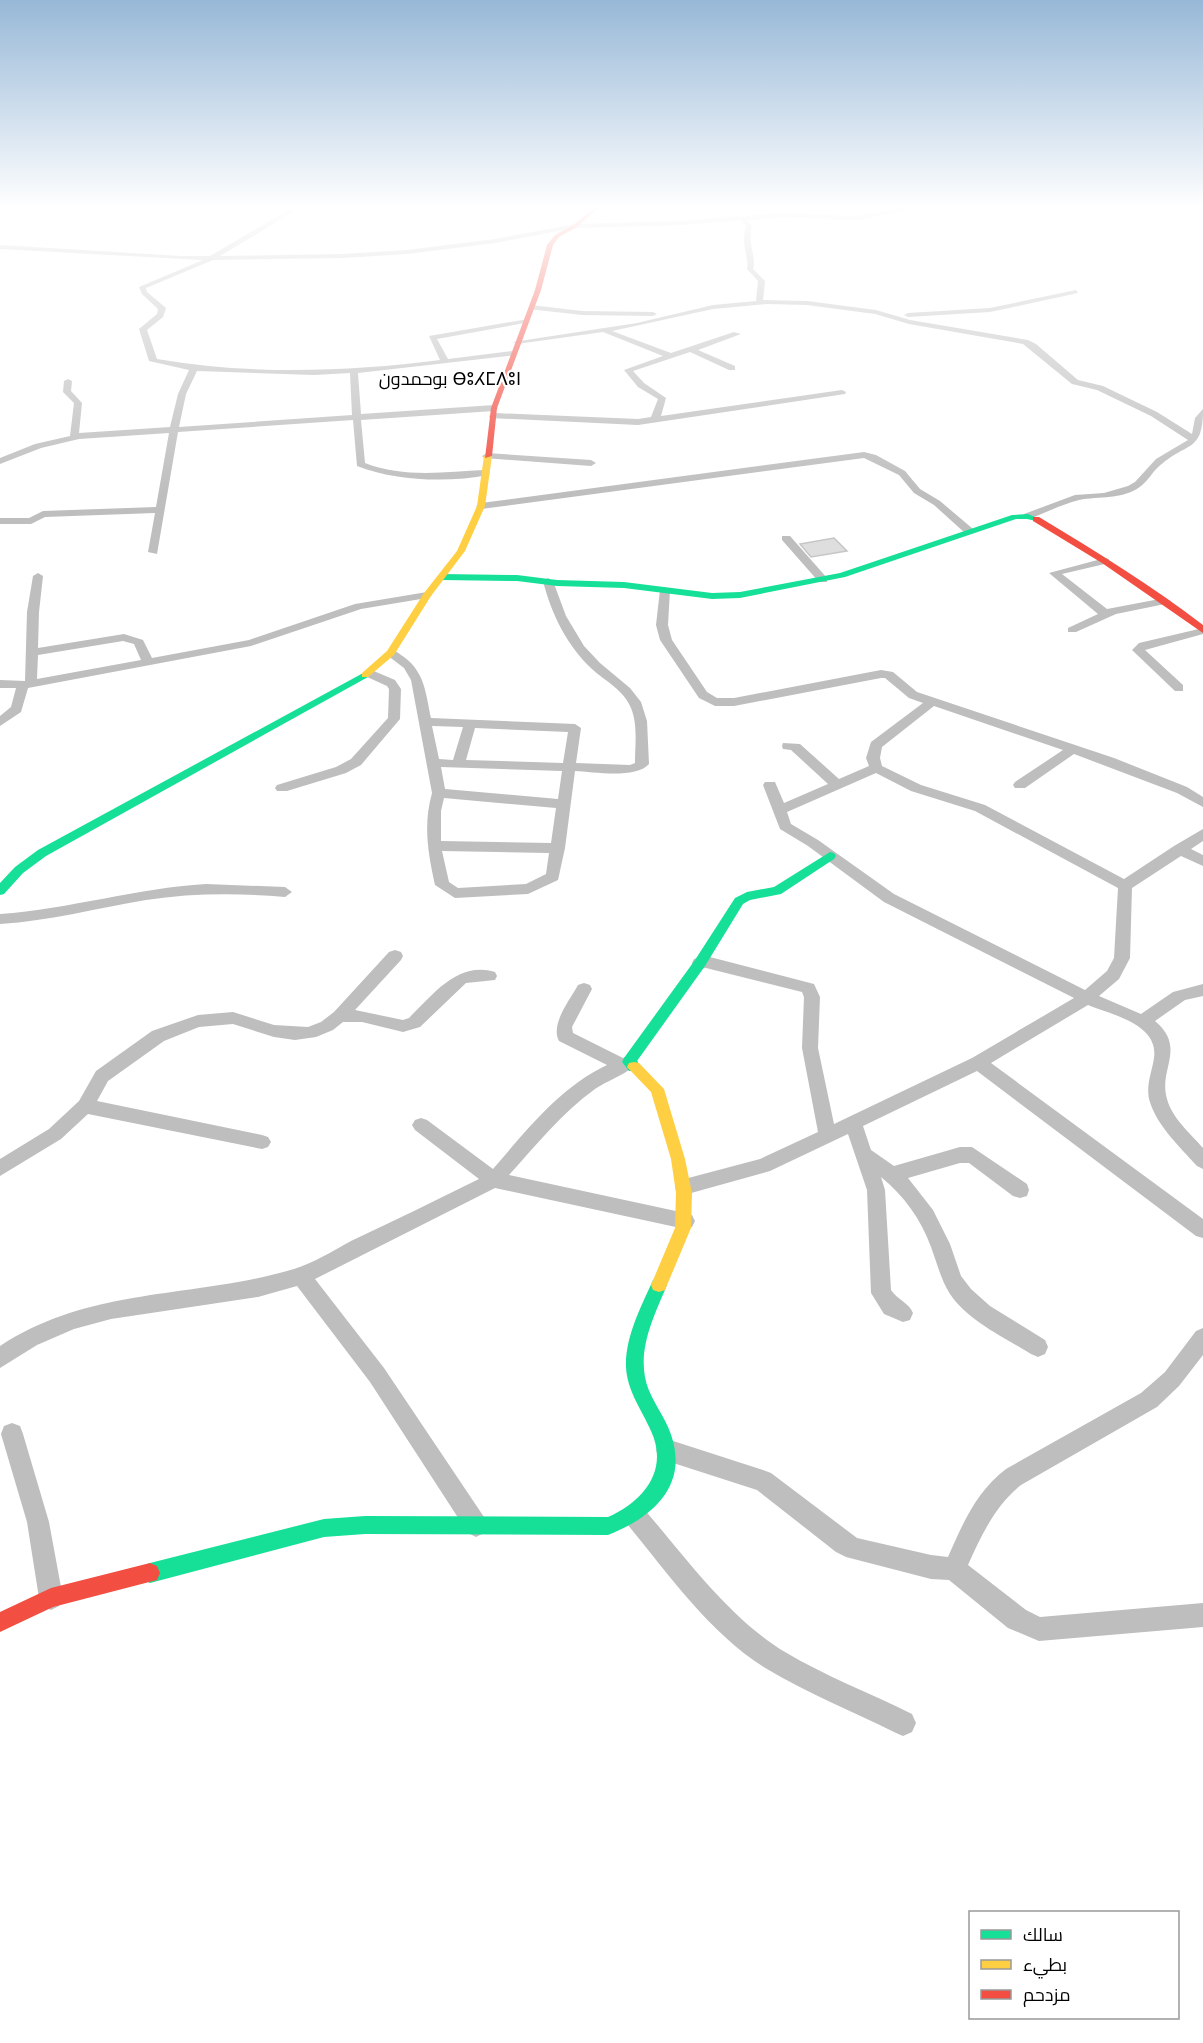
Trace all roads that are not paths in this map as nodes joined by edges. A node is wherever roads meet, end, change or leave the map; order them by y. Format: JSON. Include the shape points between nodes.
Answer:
{"nodes":[{"id":1,"x":157,"y":303,"type":"edge"},
{"id":2,"x":532,"y":303,"type":"edge"},
{"id":3,"x":747,"y":303,"type":"edge"},
{"id":4,"x":809,"y":303,"type":"edge"},
{"id":5,"x":1022,"y":303,"type":"edge"},
{"id":6,"x":531,"y":307,"type":"junction"},
{"id":7,"x":673,"y":310,"type":"dead end"},
{"id":8,"x":898,"y":317,"type":"junction"},
{"id":9,"x":525,"y":321,"type":"junction"},
{"id":10,"x":606,"y":330,"type":"junction"},
{"id":11,"x":737,"y":334,"type":"dead end"},
{"id":12,"x":515,"y":348,"type":"junction"},
{"id":13,"x":690,"y":349,"type":"junction"},
{"id":14,"x":668,"y":355,"type":"junction"},
{"id":15,"x":445,"y":361,"type":"junction"},
{"id":16,"x":194,"y":368,"type":"junction"},
{"id":17,"x":732,"y":368,"type":"dead end"},
{"id":18,"x":354,"y":372,"type":"junction"},
{"id":19,"x":68,"y":381,"type":"dead end"},
{"id":20,"x":842,"y":392,"type":"dead end"},
{"id":21,"x":494,"y":412,"type":"junction"},
{"id":22,"x":1203,"y":412,"type":"edge"},
{"id":23,"x":358,"y":417,"type":"junction"},
{"id":24,"x":655,"y":420,"type":"junction"},
{"id":25,"x":174,"y":430,"type":"junction"},
{"id":26,"x":74,"y":437,"type":"junction"},
{"id":27,"x":1193,"y":439,"type":"junction"},
{"id":28,"x":487,"y":456,"type":"junction"},
{"id":29,"x":0,"y":461,"type":"edge"},
{"id":30,"x":591,"y":463,"type":"dead end"},
{"id":31,"x":485,"y":473,"type":"junction"},
{"id":32,"x":481,"y":506,"type":"junction"},
{"id":33,"x":161,"y":510,"type":"junction"},
{"id":34,"x":1029,"y":516,"type":"junction"},
{"id":35,"x":0,"y":521,"type":"edge"},
{"id":36,"x":969,"y":531,"type":"junction"},
{"id":37,"x":786,"y":538,"type":"dead end"},
{"id":38,"x":153,"y":552,"type":"dead end"},
{"id":39,"x":1105,"y":561,"type":"junction"},
{"id":40,"x":38,"y":576,"type":"dead end"},
{"id":41,"x":442,"y":577,"type":"junction"},
{"id":42,"x":823,"y":580,"type":"junction"},
{"id":43,"x":548,"y":581,"type":"junction"},
{"id":44,"x":665,"y":590,"type":"junction"},
{"id":45,"x":427,"y":596,"type":"junction"},
{"id":46,"x":1165,"y":601,"type":"junction"},
{"id":47,"x":1106,"y":614,"type":"junction"},
{"id":48,"x":1072,"y":630,"type":"dead end"},
{"id":49,"x":1203,"y":631,"type":"edge"},
{"id":50,"x":32,"y":652,"type":"junction"},
{"id":51,"x":391,"y":653,"type":"junction"},
{"id":52,"x":149,"y":663,"type":"junction"},
{"id":53,"x":369,"y":673,"type":"junction"},
{"id":54,"x":0,"y":684,"type":"edge"},
{"id":55,"x":27,"y":684,"type":"junction"},
{"id":56,"x":1179,"y":688,"type":"dead end"},
{"id":57,"x":932,"y":702,"type":"junction"},
{"id":58,"x":0,"y":722,"type":"edge"},
{"id":59,"x":424,"y":722,"type":"junction"},
{"id":60,"x":470,"y":723,"type":"junction"},
{"id":61,"x":788,"y":746,"type":"dead end"},
{"id":62,"x":1072,"y":749,"type":"junction"},
{"id":63,"x":432,"y":763,"type":"junction"},
{"id":64,"x":458,"y":764,"type":"junction"},
{"id":65,"x":570,"y":767,"type":"junction"},
{"id":66,"x":876,"y":768,"type":"junction"},
{"id":67,"x":770,"y":785,"type":"dead end"},
{"id":68,"x":1020,"y":785,"type":"dead end"},
{"id":69,"x":837,"y":786,"type":"junction"},
{"id":70,"x":282,"y":788,"type":"dead end"},
{"id":71,"x":439,"y":793,"type":"junction"},
{"id":72,"x":1203,"y":803,"type":"edge"},
{"id":73,"x":563,"y":804,"type":"junction"},
{"id":74,"x":780,"y":810,"type":"junction"},
{"id":75,"x":1203,"y":834,"type":"edge"},
{"id":76,"x":434,"y":846,"type":"junction"},
{"id":77,"x":558,"y":848,"type":"junction"},
{"id":78,"x":1179,"y":849,"type":"junction"},
{"id":79,"x":830,"y":856,"type":"junction"},
{"id":80,"x":1203,"y":861,"type":"edge"},
{"id":81,"x":1125,"y":886,"type":"junction"},
{"id":82,"x":0,"y":891,"type":"edge"},
{"id":83,"x":285,"y":892,"type":"dead end"},
{"id":84,"x":0,"y":919,"type":"edge"},
{"id":85,"x":395,"y":956,"type":"dead end"},
{"id":86,"x":700,"y":963,"type":"junction"},
{"id":87,"x":489,"y":976,"type":"dead end"},
{"id":88,"x":584,"y":989,"type":"dead end"},
{"id":89,"x":1203,"y":990,"type":"edge"},
{"id":90,"x":1087,"y":998,"type":"junction"},
{"id":91,"x":340,"y":1016,"type":"junction"},
{"id":92,"x":1143,"y":1021,"type":"junction"},
{"id":93,"x":626,"y":1063,"type":"junction"},
{"id":94,"x":978,"y":1063,"type":"junction"},
{"id":95,"x":85,"y":1106,"type":"junction"},
{"id":96,"x":854,"y":1123,"type":"junction"},
{"id":97,"x":421,"y":1125,"type":"dead end"},
{"id":98,"x":828,"y":1136,"type":"junction"},
{"id":99,"x":262,"y":1142,"type":"dead end"},
{"id":100,"x":864,"y":1155,"type":"junction"},
{"id":101,"x":1203,"y":1161,"type":"edge"},
{"id":102,"x":0,"y":1168,"type":"edge"},
{"id":103,"x":894,"y":1174,"type":"junction"},
{"id":104,"x":494,"y":1180,"type":"junction"},
{"id":105,"x":684,"y":1188,"type":"junction"},
{"id":106,"x":1020,"y":1190,"type":"dead end"},
{"id":107,"x":685,"y":1221,"type":"junction"},
{"id":108,"x":1203,"y":1230,"type":"edge"},
{"id":109,"x":302,"y":1276,"type":"junction"},
{"id":110,"x":903,"y":1313,"type":"dead end"},
{"id":111,"x":1203,"y":1338,"type":"edge"},
{"id":112,"x":1038,"y":1347,"type":"dead end"},
{"id":113,"x":0,"y":1358,"type":"edge"},
{"id":114,"x":12,"y":1434,"type":"dead end"},
{"id":115,"x":667,"y":1450,"type":"junction"},
{"id":116,"x":636,"y":1517,"type":"junction"},
{"id":117,"x":477,"y":1525,"type":"junction"},
{"id":118,"x":954,"y":1569,"type":"junction"},
{"id":119,"x":51,"y":1598,"type":"junction"},
{"id":120,"x":1203,"y":1615,"type":"edge"},
{"id":121,"x":0,"y":1622,"type":"edge"},
{"id":122,"x":903,"y":1723,"type":"dead end"}],
"edges":[{"from":1,"to":16,"type":"street","via":[[162,308],[160,315],[143,329],[153,361]]},
{"from":2,"to":6,"type":"main road"},
{"from":3,"to":10,"type":"street","via":[[705,308]]},
{"from":4,"to":8,"type":"street"},
{"from":5,"to":8,"type":"street","via":[[990,310]]},
{"from":6,"to":7,"type":"street","via":[[646,315]]},
{"from":6,"to":9,"type":"main road"},
{"from":8,"to":27,"type":"street","via":[[1025,342],[1075,382],[1100,388],[1154,414]]},
{"from":9,"to":12,"type":"main road"},
{"from":9,"to":15,"type":"street","via":[[432,338]]},
{"from":10,"to":12,"type":"street"},
{"from":10,"to":14,"type":"street"},
{"from":11,"to":13,"type":"street"},
{"from":12,"to":15,"type":"street"},
{"from":12,"to":21,"type":"main road"},
{"from":13,"to":14,"type":"street"},
{"from":13,"to":17,"type":"street"},
{"from":14,"to":24,"type":"street","via":[[628,371],[662,398]]},
{"from":15,"to":18,"type":"street"},
{"from":16,"to":18,"type":"street"},
{"from":16,"to":25,"type":"street","via":[[182,394]]},
{"from":18,"to":23,"type":"street"},
{"from":19,"to":26,"type":"street","via":[[67,392],[78,403]]},
{"from":20,"to":24,"type":"street"},
{"from":21,"to":23,"type":"street"},
{"from":21,"to":24,"type":"street","via":[[619,423]]},
{"from":21,"to":28,"type":"main road"},
{"from":22,"to":27,"type":"street"},
{"from":23,"to":25,"type":"street"},
{"from":23,"to":31,"type":"street","via":[[359,462],[366,467],[404,474]]},
{"from":25,"to":26,"type":"street"},
{"from":25,"to":33,"type":"street"},
{"from":26,"to":29,"type":"street"},
{"from":27,"to":34,"type":"street","via":[[1159,461],[1131,488],[1105,496],[1078,497]]},
{"from":28,"to":30,"type":"street"},
{"from":28,"to":31,"type":"main road"},
{"from":31,"to":32,"type":"main road"},
{"from":32,"to":36,"type":"street","via":[[864,455],[902,473],[917,491]]},
{"from":32,"to":41,"type":"main road","via":[[460,551]]},
{"from":33,"to":35,"type":"street","via":[[43,514],[31,521]]},
{"from":33,"to":38,"type":"street"},
{"from":34,"to":36,"type":"main road"},
{"from":34,"to":39,"type":"main road"},
{"from":36,"to":42,"type":"main road"},
{"from":37,"to":42,"type":"street"},
{"from":39,"to":46,"type":"main road"},
{"from":39,"to":47,"type":"street","via":[[1054,573]]},
{"from":40,"to":50,"type":"street"},
{"from":41,"to":43,"type":"main road"},
{"from":41,"to":45,"type":"main road"},
{"from":42,"to":44,"type":"main road","via":[[725,596]]},
{"from":43,"to":44,"type":"main road"},
{"from":43,"to":65,"type":"street","via":[[553,602],[569,630],[594,664],[635,703],[639,713],[640,766]]},
{"from":44,"to":57,"type":"street","via":[[662,625],[666,640],[703,696],[715,702],[734,702],[882,674],[889,675],[913,695]]},
{"from":45,"to":51,"type":"main road"},
{"from":45,"to":52,"type":"street","via":[[359,606],[251,643]]},
{"from":46,"to":47,"type":"street"},
{"from":46,"to":49,"type":"main road"},
{"from":47,"to":48,"type":"street"},
{"from":49,"to":56,"type":"street","via":[[1143,645],[1138,650]]},
{"from":50,"to":52,"type":"street","via":[[124,637],[139,642]]},
{"from":50,"to":55,"type":"street"},
{"from":51,"to":53,"type":"main road"},
{"from":51,"to":59,"type":"street","via":[[410,666],[417,680]]},
{"from":52,"to":55,"type":"street"},
{"from":53,"to":70,"type":"street","via":[[396,689],[394,718],[347,768]]},
{"from":53,"to":82,"type":"main road","via":[[52,848],[20,870]]},
{"from":54,"to":55,"type":"street"},
{"from":55,"to":58,"type":"street","via":[[17,709]]},
{"from":57,"to":62,"type":"street"},
{"from":57,"to":66,"type":"street","via":[[876,746]]},
{"from":59,"to":60,"type":"street"},
{"from":59,"to":63,"type":"street"},
{"from":60,"to":64,"type":"street"},
{"from":60,"to":65,"type":"street","via":[[575,728]]},
{"from":61,"to":69,"type":"street","via":[[795,747]]},
{"from":62,"to":68,"type":"street"},
{"from":62,"to":72,"type":"street","via":[[1182,790]]},
{"from":63,"to":64,"type":"street"},
{"from":63,"to":71,"type":"street"},
{"from":64,"to":65,"type":"street"},
{"from":65,"to":73,"type":"street"},
{"from":66,"to":69,"type":"street"},
{"from":66,"to":81,"type":"street","via":[[916,788],[980,808]]},
{"from":67,"to":74,"type":"street"},
{"from":69,"to":74,"type":"street"},
{"from":71,"to":73,"type":"street"},
{"from":71,"to":76,"type":"street"},
{"from":73,"to":77,"type":"street"},
{"from":74,"to":79,"type":"street","via":[[785,825]]},
{"from":75,"to":78,"type":"street"},
{"from":76,"to":77,"type":"street"},
{"from":76,"to":77,"type":"street","via":[[442,885],[455,893],[537,886],[553,877]]},
{"from":78,"to":80,"type":"street"},
{"from":78,"to":81,"type":"street"},
{"from":79,"to":86,"type":"main road","via":[[777,891],[739,901]]},
{"from":79,"to":90,"type":"street","via":[[889,898]]},
{"from":81,"to":90,"type":"street","via":[[1122,958],[1113,975]]},
{"from":83,"to":84,"type":"street","via":[[241,888],[186,891]]},
{"from":85,"to":91,"type":"street"},
{"from":86,"to":93,"type":"main road"},
{"from":86,"to":98,"type":"street","via":[[802,985],[811,992],[810,1048]]},
{"from":87,"to":91,"type":"street","via":[[459,979],[414,1023],[403,1026],[362,1016]]},
{"from":88,"to":93,"type":"street","via":[[564,1027],[565,1036]]},
{"from":89,"to":92,"type":"street","via":[[1181,994]]},
{"from":90,"to":92,"type":"street"},
{"from":90,"to":94,"type":"street"},
{"from":91,"to":95,"type":"street","via":[[319,1029],[295,1034],[233,1018],[198,1021],[158,1036],[102,1076]]},
{"from":92,"to":101,"type":"street","via":[[1162,1042],[1156,1087],[1164,1115]]},
{"from":93,"to":104,"type":"street","via":[[559,1109]]},
{"from":93,"to":105,"type":"main road","via":[[657,1089]]},
{"from":94,"to":96,"type":"street"},
{"from":94,"to":108,"type":"street"},
{"from":95,"to":99,"type":"street"},
{"from":95,"to":102,"type":"street","via":[[55,1134]]},
{"from":96,"to":98,"type":"street"},
{"from":96,"to":100,"type":"street"},
{"from":97,"to":104,"type":"street"},
{"from":98,"to":105,"type":"street","via":[[764,1166]]},
{"from":100,"to":103,"type":"street"},
{"from":100,"to":110,"type":"street","via":[[876,1190],[881,1293],[891,1307]]},
{"from":103,"to":106,"type":"street","via":[[972,1155]]},
{"from":103,"to":112,"type":"street","via":[[928,1218],[948,1270],[963,1294]]},
{"from":104,"to":107,"type":"street"},
{"from":104,"to":109,"type":"street"},
{"from":105,"to":107,"type":"main road"},
{"from":107,"to":115,"type":"main road","via":[[635,1357],[640,1394]]},
{"from":109,"to":113,"type":"street","via":[[258,1288],[111,1310],[72,1320],[30,1338]]},
{"from":109,"to":117,"type":"street","via":[[377,1375]]},
{"from":111,"to":118,"type":"street","via":[[1172,1379],[1149,1400],[1012,1476],[987,1501]]},
{"from":114,"to":119,"type":"street","via":[[38,1522]]},
{"from":115,"to":116,"type":"main road","via":[[666,1470],[657,1493]]},
{"from":115,"to":118,"type":"street","via":[[763,1480],[854,1549]]},
{"from":116,"to":117,"type":"main road","via":[[608,1526]]},
{"from":116,"to":122,"type":"street","via":[[698,1591],[775,1660]]},
{"from":117,"to":119,"type":"main road","via":[[324,1528]]},
{"from":118,"to":120,"type":"street","via":[[1017,1619],[1039,1629]]},
{"from":119,"to":121,"type":"main road"}]}
